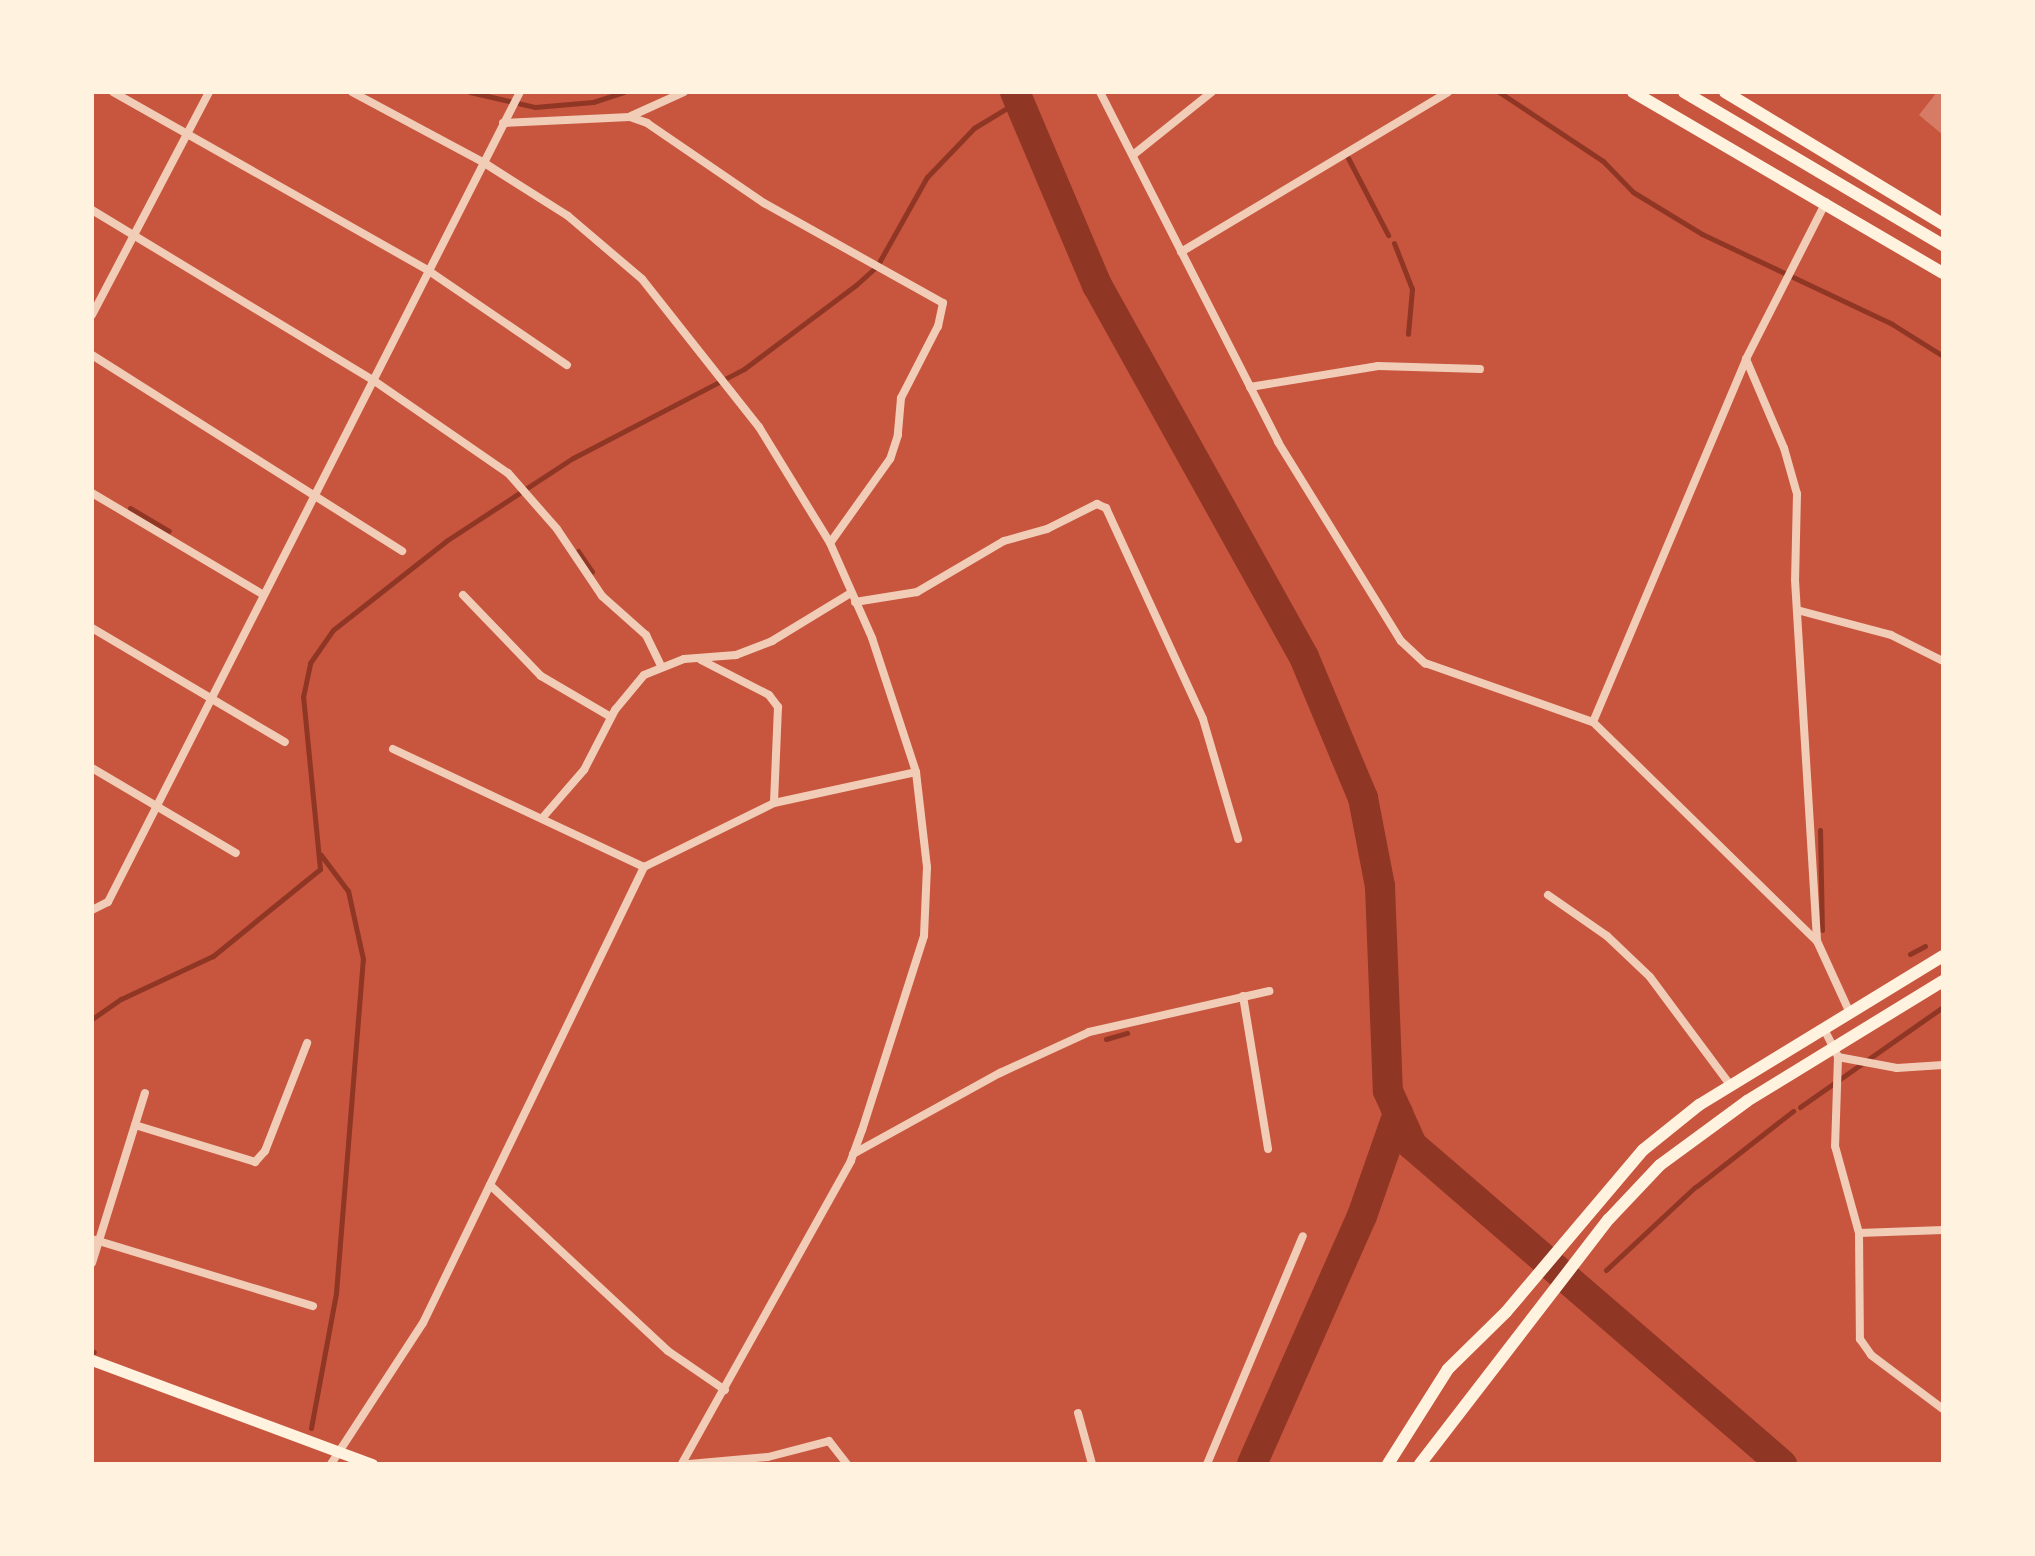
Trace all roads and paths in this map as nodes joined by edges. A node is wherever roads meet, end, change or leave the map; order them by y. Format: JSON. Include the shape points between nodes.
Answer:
{"nodes":[{"id":1,"x":113,"y":92,"type":"edge"},
{"id":2,"x":209,"y":92,"type":"edge"},
{"id":3,"x":352,"y":92,"type":"edge"},
{"id":4,"x":520,"y":92,"type":"edge"},
{"id":5,"x":684,"y":92,"type":"edge"},
{"id":6,"x":1100,"y":92,"type":"edge"},
{"id":7,"x":1212,"y":92,"type":"edge"},
{"id":8,"x":1448,"y":92,"type":"edge"},
{"id":9,"x":1633,"y":92,"type":"edge"},
{"id":10,"x":1684,"y":92,"type":"edge"},
{"id":11,"x":1725,"y":92,"type":"edge"},
{"id":12,"x":630,"y":117,"type":"junction"},
{"id":13,"x":503,"y":123,"type":"junction"},
{"id":14,"x":189,"y":131,"type":"junction"},
{"id":15,"x":1133,"y":155,"type":"junction"},
{"id":16,"x":486,"y":164,"type":"junction"},
{"id":17,"x":1827,"y":202,"type":"junction"},
{"id":18,"x":92,"y":210,"type":"edge"},
{"id":19,"x":1943,"y":224,"type":"edge"},
{"id":20,"x":136,"y":233,"type":"junction"},
{"id":21,"x":1943,"y":245,"type":"edge"},
{"id":22,"x":1181,"y":252,"type":"junction"},
{"id":23,"x":429,"y":271,"type":"junction"},
{"id":24,"x":1943,"y":273,"type":"edge"},
{"id":25,"x":92,"y":315,"type":"edge"},
{"id":26,"x":92,"y":355,"type":"edge"},
{"id":27,"x":1746,"y":359,"type":"junction"},
{"id":28,"x":567,"y":365,"type":"dead end"},
{"id":29,"x":1480,"y":369,"type":"dead end"},
{"id":30,"x":373,"y":380,"type":"junction"},
{"id":31,"x":1250,"y":387,"type":"junction"},
{"id":32,"x":92,"y":493,"type":"edge"},
{"id":33,"x":314,"y":494,"type":"junction"},
{"id":34,"x":830,"y":543,"type":"junction"},
{"id":35,"x":402,"y":551,"type":"dead end"},
{"id":36,"x":262,"y":594,"type":"junction"},
{"id":37,"x":463,"y":595,"type":"dead end"},
{"id":38,"x":853,"y":598,"type":"junction"},
{"id":39,"x":1797,"y":610,"type":"junction"},
{"id":40,"x":92,"y":628,"type":"edge"},
{"id":41,"x":700,"y":659,"type":"junction"},
{"id":42,"x":1943,"y":661,"type":"edge"},
{"id":43,"x":660,"y":664,"type":"junction"},
{"id":44,"x":210,"y":694,"type":"junction"},
{"id":45,"x":611,"y":717,"type":"junction"},
{"id":46,"x":1593,"y":722,"type":"junction"},
{"id":47,"x":285,"y":742,"type":"dead end"},
{"id":48,"x":393,"y":749,"type":"dead end"},
{"id":49,"x":92,"y":768,"type":"edge"},
{"id":50,"x":916,"y":772,"type":"junction"},
{"id":51,"x":155,"y":802,"type":"junction"},
{"id":52,"x":774,"y":803,"type":"junction"},
{"id":53,"x":544,"y":816,"type":"junction"},
{"id":54,"x":1238,"y":839,"type":"dead end"},
{"id":55,"x":236,"y":853,"type":"dead end"},
{"id":56,"x":644,"y":867,"type":"junction"},
{"id":57,"x":1548,"y":895,"type":"dead end"},
{"id":58,"x":92,"y":910,"type":"edge"},
{"id":59,"x":1817,"y":941,"type":"junction"},
{"id":60,"x":1943,"y":956,"type":"edge"},
{"id":61,"x":1943,"y":981,"type":"edge"},
{"id":62,"x":1269,"y":991,"type":"dead end"},
{"id":63,"x":1243,"y":996,"type":"junction"},
{"id":64,"x":1850,"y":1013,"type":"junction"},
{"id":65,"x":1824,"y":1029,"type":"junction"},
{"id":66,"x":307,"y":1043,"type":"dead end"},
{"id":67,"x":1837,"y":1051,"type":"junction"},
{"id":68,"x":1943,"y":1065,"type":"edge"},
{"id":69,"x":1731,"y":1086,"type":"junction"},
{"id":70,"x":145,"y":1093,"type":"dead end"},
{"id":71,"x":135,"y":1125,"type":"junction"},
{"id":72,"x":1268,"y":1149,"type":"dead end"},
{"id":73,"x":853,"y":1154,"type":"junction"},
{"id":74,"x":490,"y":1185,"type":"junction"},
{"id":75,"x":1943,"y":1230,"type":"edge"},
{"id":76,"x":1859,"y":1233,"type":"junction"},
{"id":77,"x":1303,"y":1236,"type":"dead end"},
{"id":78,"x":96,"y":1240,"type":"edge"},
{"id":79,"x":92,"y":1263,"type":"edge"},
{"id":80,"x":313,"y":1306,"type":"dead end"},
{"id":81,"x":92,"y":1360,"type":"edge"},
{"id":82,"x":725,"y":1390,"type":"junction"},
{"id":83,"x":1943,"y":1409,"type":"edge"},
{"id":84,"x":1078,"y":1413,"type":"dead end"},
{"id":85,"x":340,"y":1451,"type":"junction"},
{"id":86,"x":331,"y":1464,"type":"edge"},
{"id":87,"x":372,"y":1464,"type":"edge"},
{"id":88,"x":682,"y":1464,"type":"edge"},
{"id":89,"x":689,"y":1464,"type":"edge"},
{"id":90,"x":847,"y":1464,"type":"edge"},
{"id":91,"x":1092,"y":1464,"type":"edge"},
{"id":92,"x":1207,"y":1464,"type":"edge"},
{"id":93,"x":1388,"y":1464,"type":"edge"},
{"id":94,"x":1420,"y":1464,"type":"edge"}],
"edges":[{"from":1,"to":14,"type":"street"},
{"from":2,"to":14,"type":"street"},
{"from":3,"to":16,"type":"street"},
{"from":4,"to":13,"type":"street"},
{"from":5,"to":12,"type":"street"},
{"from":6,"to":15,"type":"street"},
{"from":7,"to":15,"type":"street"},
{"from":8,"to":22,"type":"street"},
{"from":9,"to":17,"type":"main road"},
{"from":10,"to":21,"type":"main road"},
{"from":11,"to":19,"type":"main road"},
{"from":12,"to":13,"type":"street"},
{"from":12,"to":34,"type":"street","via":[[883,272],[943,303],[901,398],[890,459]]},
{"from":13,"to":16,"type":"street"},
{"from":14,"to":20,"type":"street"},
{"from":14,"to":23,"type":"street"},
{"from":15,"to":22,"type":"street"},
{"from":16,"to":23,"type":"street"},
{"from":16,"to":34,"type":"street","via":[[568,216],[642,279],[759,427]]},
{"from":17,"to":24,"type":"main road"},
{"from":17,"to":27,"type":"street"},
{"from":18,"to":20,"type":"street"},
{"from":20,"to":25,"type":"street"},
{"from":20,"to":30,"type":"street"},
{"from":22,"to":31,"type":"street"},
{"from":23,"to":28,"type":"street"},
{"from":23,"to":30,"type":"street"},
{"from":26,"to":33,"type":"street"},
{"from":27,"to":39,"type":"street","via":[[1794,477]]},
{"from":27,"to":46,"type":"street"},
{"from":29,"to":31,"type":"street","via":[[1378,366]]},
{"from":30,"to":33,"type":"street"},
{"from":30,"to":43,"type":"street","via":[[520,485],[602,596],[646,635]]},
{"from":31,"to":46,"type":"street","via":[[1278,442],[1412,653],[1425,663]]},
{"from":32,"to":36,"type":"street"},
{"from":33,"to":35,"type":"street"},
{"from":33,"to":36,"type":"street"},
{"from":34,"to":38,"type":"street"},
{"from":36,"to":44,"type":"street"},
{"from":37,"to":45,"type":"street","via":[[541,676]]},
{"from":38,"to":41,"type":"street","via":[[772,641],[736,655]]},
{"from":38,"to":50,"type":"street","via":[[872,638]]},
{"from":38,"to":54,"type":"street","via":[[917,592],[1004,541],[1047,529],[1097,504],[1106,508],[1203,719]]},
{"from":39,"to":42,"type":"street","via":[[1891,635]]},
{"from":39,"to":59,"type":"street"},
{"from":40,"to":44,"type":"street"},
{"from":41,"to":43,"type":"street"},
{"from":41,"to":52,"type":"street","via":[[769,695],[778,707]]},
{"from":43,"to":45,"type":"street","via":[[644,675]]},
{"from":44,"to":47,"type":"street"},
{"from":44,"to":51,"type":"street"},
{"from":45,"to":53,"type":"street","via":[[584,770]]},
{"from":46,"to":59,"type":"street"},
{"from":48,"to":53,"type":"street"},
{"from":49,"to":51,"type":"street"},
{"from":50,"to":52,"type":"street"},
{"from":50,"to":73,"type":"street","via":[[927,854],[924,936]]},
{"from":51,"to":55,"type":"street"},
{"from":51,"to":58,"type":"street","via":[[108,902]]},
{"from":52,"to":56,"type":"street"},
{"from":53,"to":56,"type":"street"},
{"from":56,"to":74,"type":"street"},
{"from":57,"to":69,"type":"street","via":[[1607,936],[1650,977]]},
{"from":59,"to":64,"type":"street"},
{"from":60,"to":64,"type":"main road"},
{"from":61,"to":67,"type":"main road"},
{"from":62,"to":63,"type":"street"},
{"from":63,"to":72,"type":"street"},
{"from":63,"to":73,"type":"street","via":[[1089,1032],[1000,1073]]},
{"from":64,"to":65,"type":"main road"},
{"from":65,"to":67,"type":"street"},
{"from":65,"to":69,"type":"main road"},
{"from":66,"to":71,"type":"street","via":[[265,1151],[255,1162]]},
{"from":67,"to":68,"type":"street","via":[[1897,1068]]},
{"from":67,"to":76,"type":"street","via":[[1835,1146]]},
{"from":67,"to":94,"type":"main road","via":[[1670,1156],[1594,1237]]},
{"from":69,"to":93,"type":"main road","via":[[1643,1150],[1576,1223],[1506,1312],[1448,1369]]},
{"from":70,"to":71,"type":"street"},
{"from":71,"to":78,"type":"street"},
{"from":73,"to":82,"type":"street"},
{"from":74,"to":82,"type":"street","via":[[668,1351]]},
{"from":74,"to":85,"type":"street","via":[[423,1323]]},
{"from":75,"to":76,"type":"street"},
{"from":76,"to":83,"type":"street","via":[[1863,1348]]},
{"from":77,"to":92,"type":"street"},
{"from":78,"to":79,"type":"street"},
{"from":78,"to":80,"type":"street"},
{"from":81,"to":85,"type":"main road"},
{"from":82,"to":88,"type":"street"},
{"from":84,"to":91,"type":"street"},
{"from":85,"to":86,"type":"street"},
{"from":85,"to":87,"type":"main road"},
{"from":89,"to":90,"type":"street","via":[[768,1457],[829,1441]]}]}
